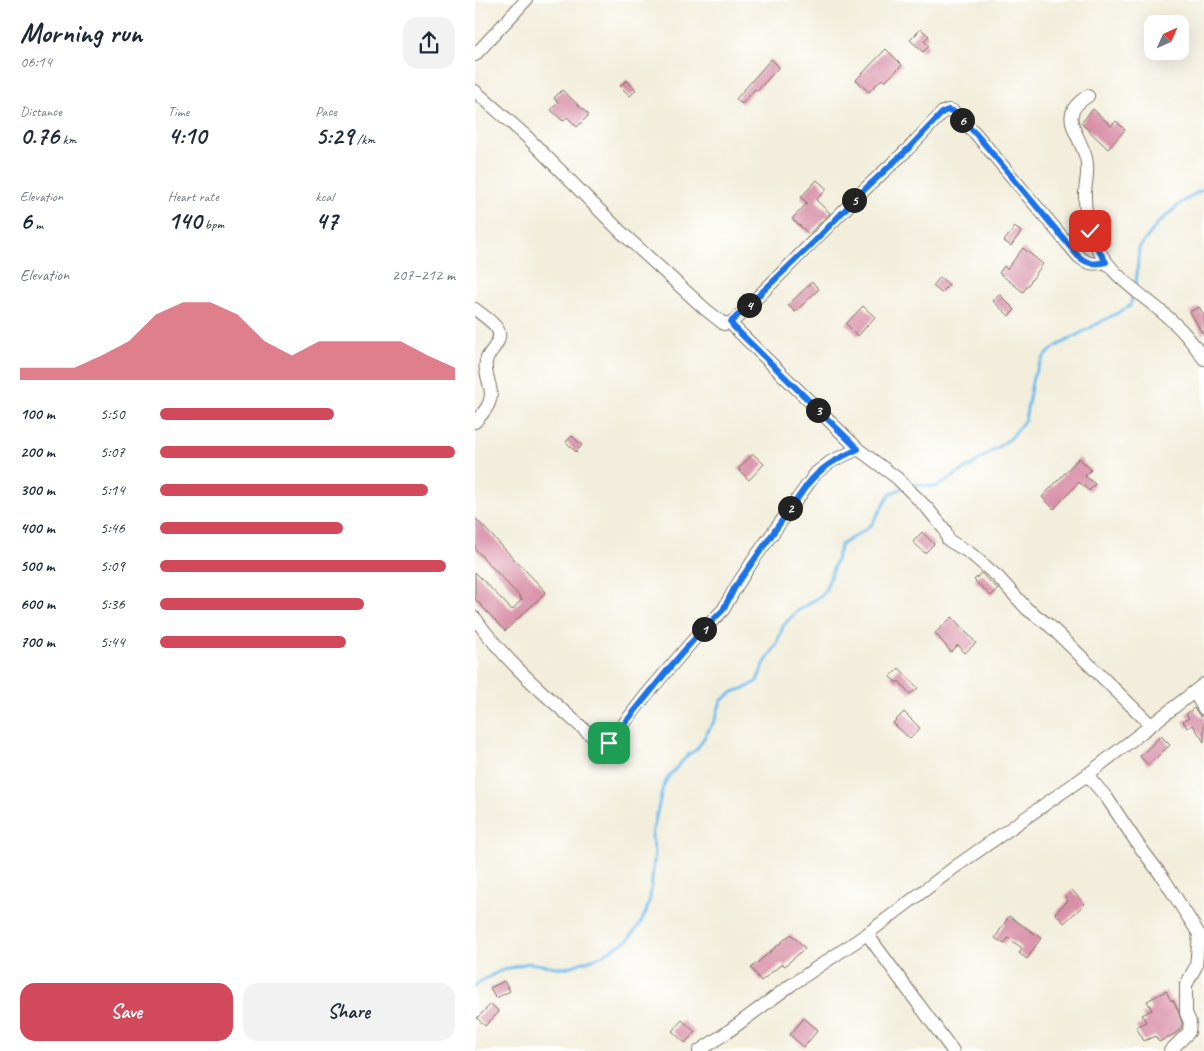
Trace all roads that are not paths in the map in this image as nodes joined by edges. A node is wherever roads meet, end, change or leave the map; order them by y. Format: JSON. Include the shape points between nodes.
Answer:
{"nodes":[{"id":1,"x":526,"y":0,"type":"edge"},
{"id":2,"x":475,"y":55,"type":"edge"},
{"id":3,"x":475,"y":91,"type":"edge"},
{"id":4,"x":1088,"y":96,"type":"dead end"},
{"id":5,"x":1106,"y":262,"type":"junction"},
{"id":6,"x":475,"y":309,"type":"edge"},
{"id":7,"x":731,"y":322,"type":"junction"},
{"id":8,"x":1204,"y":359,"type":"edge"},
{"id":9,"x":475,"y":422,"type":"edge"},
{"id":10,"x":858,"y":449,"type":"junction"},
{"id":11,"x":475,"y":618,"type":"edge"},
{"id":12,"x":1204,"y":684,"type":"edge"},
{"id":13,"x":1194,"y":692,"type":"junction"},
{"id":14,"x":1204,"y":709,"type":"edge"},
{"id":15,"x":1151,"y":725,"type":"junction"},
{"id":16,"x":1087,"y":775,"type":"junction"},
{"id":17,"x":867,"y":934,"type":"junction"},
{"id":18,"x":1201,"y":938,"type":"edge"},
{"id":19,"x":699,"y":1051,"type":"edge"},
{"id":20,"x":953,"y":1051,"type":"edge"},
{"id":21,"x":1170,"y":1051,"type":"edge"}],
"edges":[{"from":1,"to":2,"type":"street"},
{"from":3,"to":7,"type":"street","via":[[705,309],[724,324]]},
{"from":4,"to":5,"type":"street","via":[[1073,109],[1072,126],[1089,169],[1085,198],[1090,231]]},
{"from":5,"to":7,"type":"street","via":[[1087,263],[1078,256],[976,134],[948,110]]},
{"from":5,"to":8,"type":"street","via":[[1124,282],[1172,320]]},
{"from":6,"to":9,"type":"street","via":[[494,324],[499,338],[485,368],[492,393],[490,402]]},
{"from":7,"to":10,"type":"street"},
{"from":10,"to":11,"type":"street","via":[[830,462],[816,473],[735,587],[723,610],[677,658],[609,743],[593,737],[535,686],[496,646]]},
{"from":10,"to":15,"type":"street","via":[[897,478],[928,509],[945,530],[948,540],[970,553],[998,577]]},
{"from":12,"to":13,"type":"street"},
{"from":13,"to":14,"type":"street"},
{"from":13,"to":15,"type":"street"},
{"from":15,"to":16,"type":"street"},
{"from":16,"to":17,"type":"street","via":[[955,867]]},
{"from":16,"to":18,"type":"street","via":[[1164,879]]},
{"from":17,"to":19,"type":"street"},
{"from":17,"to":20,"type":"street"},
{"from":18,"to":21,"type":"street","via":[[1196,966],[1186,985],[1189,1032]]}]}
